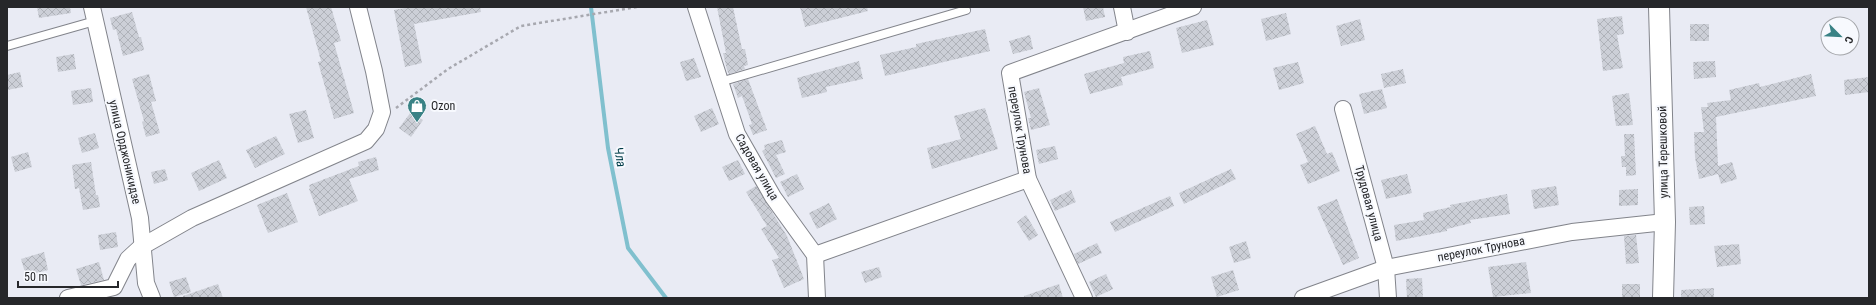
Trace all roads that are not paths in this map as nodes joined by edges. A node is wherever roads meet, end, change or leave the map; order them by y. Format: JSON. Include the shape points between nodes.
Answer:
{"nodes":[{"id":1,"x":358,"y":7,"type":"edge"},
{"id":2,"x":696,"y":7,"type":"edge"},
{"id":3,"x":1122,"y":7,"type":"edge"},
{"id":4,"x":1194,"y":7,"type":"edge"},
{"id":5,"x":1659,"y":7,"type":"edge"},
{"id":6,"x":966,"y":10,"type":"dead end"},
{"id":7,"x":94,"y":14,"type":"edge"},
{"id":8,"x":1127,"y":32,"type":"junction"},
{"id":9,"x":7,"y":46,"type":"edge"},
{"id":10,"x":720,"y":82,"type":"junction"},
{"id":11,"x":1343,"y":109,"type":"dead end"},
{"id":12,"x":1028,"y":179,"type":"junction"},
{"id":13,"x":1665,"y":222,"type":"junction"},
{"id":14,"x":141,"y":247,"type":"junction"},
{"id":15,"x":815,"y":255,"type":"junction"},
{"id":16,"x":1386,"y":268,"type":"junction"},
{"id":17,"x":68,"y":298,"type":"edge"},
{"id":18,"x":152,"y":298,"type":"edge"},
{"id":19,"x":817,"y":298,"type":"edge"},
{"id":20,"x":1084,"y":298,"type":"edge"},
{"id":21,"x":1303,"y":298,"type":"edge"},
{"id":22,"x":1388,"y":298,"type":"edge"},
{"id":23,"x":1663,"y":298,"type":"edge"}],
"edges":[{"from":1,"to":14,"type":"street","via":[[374,71],[381,116],[372,136],[366,141],[192,218]]},
{"from":2,"to":10,"type":"street","name":"Садовая улица"},
{"from":3,"to":8,"type":"street"},
{"from":4,"to":8,"type":"street","name":"переулок Трунова"},
{"from":5,"to":13,"type":"street","name":"улица Терешковой"},
{"from":6,"to":10,"type":"lane"},
{"from":7,"to":9,"type":"lane"},
{"from":7,"to":14,"type":"street","name":"улица Орджоникидзе","via":[[140,218]]},
{"from":8,"to":12,"type":"street","name":"переулок Трунова","via":[[1010,73]]},
{"from":10,"to":15,"type":"street","name":"Садовая улица","via":[[737,134],[773,197]]},
{"from":11,"to":16,"type":"street","name":"Трудовая улица"},
{"from":12,"to":15,"type":"street"},
{"from":12,"to":20,"type":"street","name":"переулок Трунова"},
{"from":13,"to":16,"type":"street","name":"переулок Трунова","via":[[1572,232]]},
{"from":13,"to":23,"type":"street","name":"улица Терешковой"},
{"from":14,"to":17,"type":"street","via":[[128,259],[114,287]]},
{"from":14,"to":18,"type":"street","name":"улица Орджоникидзе","via":[[146,283]]},
{"from":15,"to":19,"type":"street"},
{"from":16,"to":21,"type":"street","name":"переулок Трунова"},
{"from":16,"to":22,"type":"street","name":"Трудовая улица"}]}
